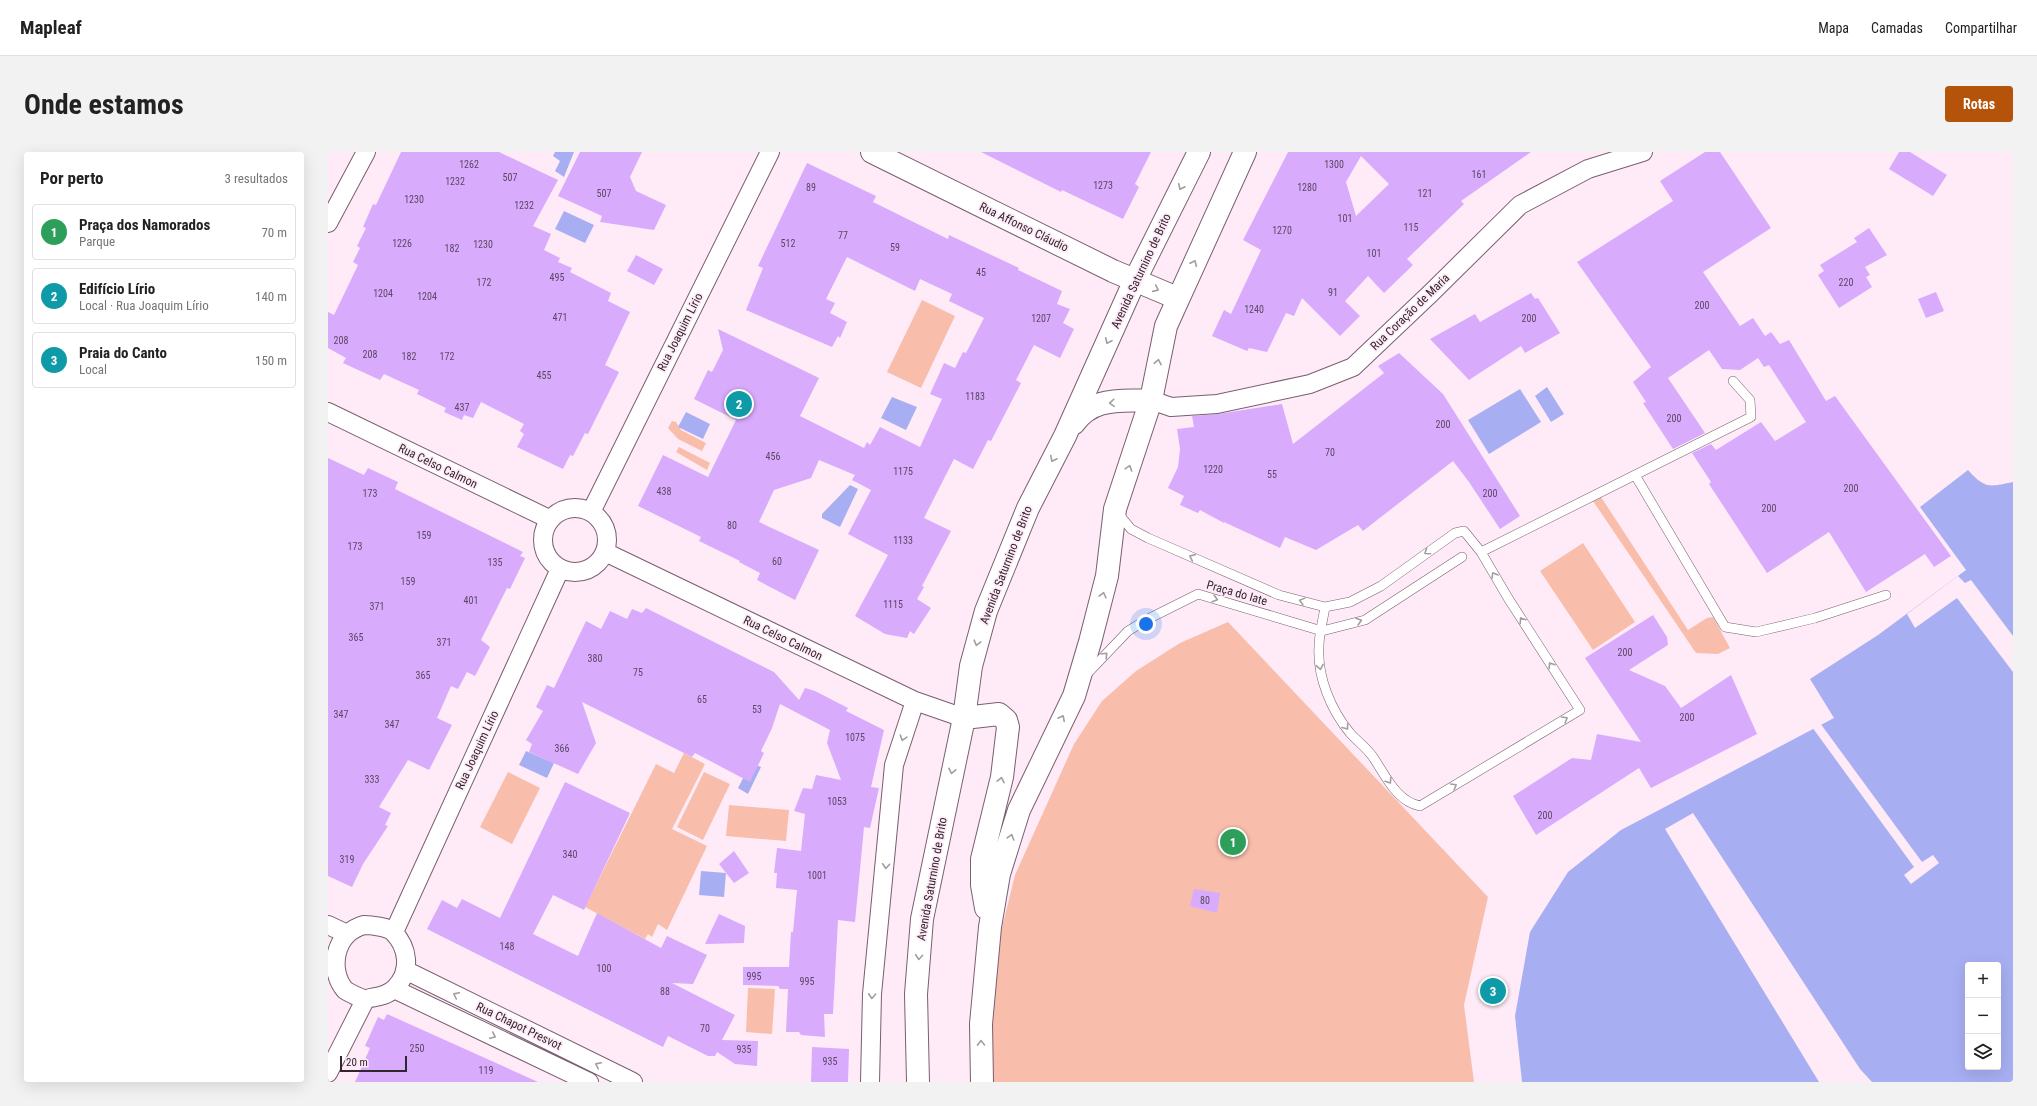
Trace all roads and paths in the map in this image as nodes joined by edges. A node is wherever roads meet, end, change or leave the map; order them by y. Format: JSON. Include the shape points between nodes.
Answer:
{"nodes":[{"id":1,"x":366,"y":152,"type":"edge"},
{"id":2,"x":770,"y":152,"type":"edge"},
{"id":3,"x":872,"y":152,"type":"edge"},
{"id":4,"x":1199,"y":152,"type":"edge"},
{"id":5,"x":1245,"y":152,"type":"edge"},
{"id":6,"x":1643,"y":152,"type":"edge"},
{"id":7,"x":328,"y":223,"type":"edge"},
{"id":8,"x":1135,"y":280,"type":"junction"},
{"id":9,"x":1177,"y":298,"type":"junction"},
{"id":10,"x":1733,"y":381,"type":"dead end"},
{"id":11,"x":1151,"y":400,"type":"junction"},
{"id":12,"x":328,"y":412,"type":"edge"},
{"id":13,"x":1065,"y":436,"type":"junction"},
{"id":14,"x":1635,"y":474,"type":"junction"},
{"id":15,"x":1115,"y":509,"type":"junction"},
{"id":16,"x":591,"y":512,"type":"junction"},
{"id":17,"x":549,"y":519,"type":"junction"},
{"id":18,"x":605,"y":552,"type":"junction"},
{"id":19,"x":1481,"y":552,"type":"junction"},
{"id":20,"x":1462,"y":557,"type":"dead end"},
{"id":21,"x":560,"y":569,"type":"junction"},
{"id":22,"x":1886,"y":595,"type":"dead end"},
{"id":23,"x":1325,"y":607,"type":"junction"},
{"id":24,"x":1322,"y":631,"type":"junction"},
{"id":25,"x":1078,"y":683,"type":"junction"},
{"id":26,"x":915,"y":701,"type":"junction"},
{"id":27,"x":964,"y":718,"type":"junction"},
{"id":28,"x":328,"y":925,"type":"edge"},
{"id":29,"x":990,"y":927,"type":"junction"},
{"id":30,"x":394,"y":932,"type":"junction"},
{"id":31,"x":345,"y":933,"type":"junction"},
{"id":32,"x":330,"y":968,"type":"edge"},
{"id":33,"x":406,"y":970,"type":"junction"},
{"id":34,"x":394,"y":989,"type":"junction"},
{"id":35,"x":365,"y":1000,"type":"junction"},
{"id":36,"x":328,"y":1073,"type":"edge"},
{"id":37,"x":590,"y":1082,"type":"edge"},
{"id":38,"x":633,"y":1082,"type":"edge"},
{"id":39,"x":870,"y":1082,"type":"edge"},
{"id":40,"x":918,"y":1082,"type":"edge"},
{"id":41,"x":982,"y":1082,"type":"edge"}],
"edges":[{"from":1,"to":7,"type":"street"},
{"from":2,"to":16,"type":"street","name":"Rua Joaquim Lírio"},
{"from":3,"to":8,"type":"main road","name":"Rua Affonso Cláudio"},
{"from":4,"to":8,"type":"main road","name":"Avenida Saturnino de Brito","one_way":true},
{"from":9,"to":5,"type":"main road","one_way":true},
{"from":6,"to":11,"type":"street","name":"Rua Coração de Maria","via":[[1588,169],[1520,205],[1353,367],[1310,384],[1217,404],[1172,407]]},
{"from":8,"to":9,"type":"main road","name":"Rua Affonso Cláudio","one_way":true},
{"from":8,"to":13,"type":"main road","name":"Avenida Saturnino de Brito","one_way":true},
{"from":11,"to":9,"type":"main road","one_way":true,"via":[[1166,326]]},
{"from":10,"to":14,"type":"lane","via":[[1750,400],[1751,417]]},
{"from":11,"to":13,"type":"main road","one_way":true,"via":[[1096,404],[1081,414]]},
{"from":15,"to":11,"type":"main road","one_way":true},
{"from":12,"to":17,"type":"street","name":"Rua Celso Calmon"},
{"from":13,"to":27,"type":"main road","name":"Avenida Saturnino de Brito","one_way":true,"via":[[1028,508],[986,611],[971,666]]},
{"from":14,"to":19,"type":"lane"},
{"from":14,"to":22,"type":"lane","via":[[1725,627],[1756,632],[1816,618]]},
{"from":23,"to":15,"type":"lane","name":"Praça do Iate","one_way":true,"via":[[1279,595],[1148,538],[1131,529]]},
{"from":25,"to":15,"type":"main road","one_way":true,"via":[[1107,576]]},
{"from":16,"to":17,"type":"street","via":[[576,507],[561,510]]},
{"from":16,"to":18,"type":"street","via":[[600,519],[605,529]]},
{"from":17,"to":21,"type":"street","via":[[542,537],[546,556]]},
{"from":18,"to":21,"type":"street","via":[[591,568],[576,572]]},
{"from":18,"to":26,"type":"street","name":"Rua Celso Calmon"},
{"from":19,"to":23,"type":"lane","one_way":true,"via":[[1464,532],[1460,531],[1381,586],[1350,602]]},
{"from":24,"to":19,"type":"lane","one_way":true,"via":[[1318,644],[1318,663],[1330,701],[1340,720],[1351,734],[1368,748],[1398,794],[1409,804],[1420,806],[1580,710]]},
{"from":24,"to":20,"type":"lane","one_way":true,"via":[[1365,620]]},
{"from":21,"to":30,"type":"street","name":"Rua Joaquim Lírio"},
{"from":23,"to":24,"type":"lane"},
{"from":25,"to":24,"type":"lane","name":"Praça do Iate","one_way":true,"via":[[1128,631],[1198,594]]},
{"from":29,"to":25,"type":"main road","one_way":true,"via":[[999,874],[1019,810]]},
{"from":26,"to":27,"type":"street","name":"Rua Celso Calmon"},
{"from":26,"to":39,"type":"street","one_way":true,"via":[[894,765],[872,994]]},
{"from":29,"to":27,"type":"main road","one_way":true,"via":[[982,885],[982,859],[1002,776],[1008,728],[1006,720],[999,714]]},
{"from":27,"to":40,"type":"main road","name":"Avenida Saturnino de Brito","one_way":true,"via":[[922,919],[916,994]]},
{"from":28,"to":31,"type":"street"},
{"from":41,"to":29,"type":"main road","one_way":true,"via":[[981,1024]]},
{"from":30,"to":31,"type":"street","via":[[369,925]]},
{"from":30,"to":33,"type":"street","via":[[405,950]]},
{"from":31,"to":32,"type":"street","via":[[334,950]]},
{"from":32,"to":35,"type":"street","via":[[345,990]]},
{"from":33,"to":34,"type":"street"},
{"from":38,"to":33,"type":"street","name":"Rua Chapot Presvot","one_way":true},
{"from":34,"to":35,"type":"street","via":[[386,995]]},
{"from":34,"to":37,"type":"street","name":"Rua Chapot Presvot","one_way":true},
{"from":35,"to":36,"type":"street"}]}
